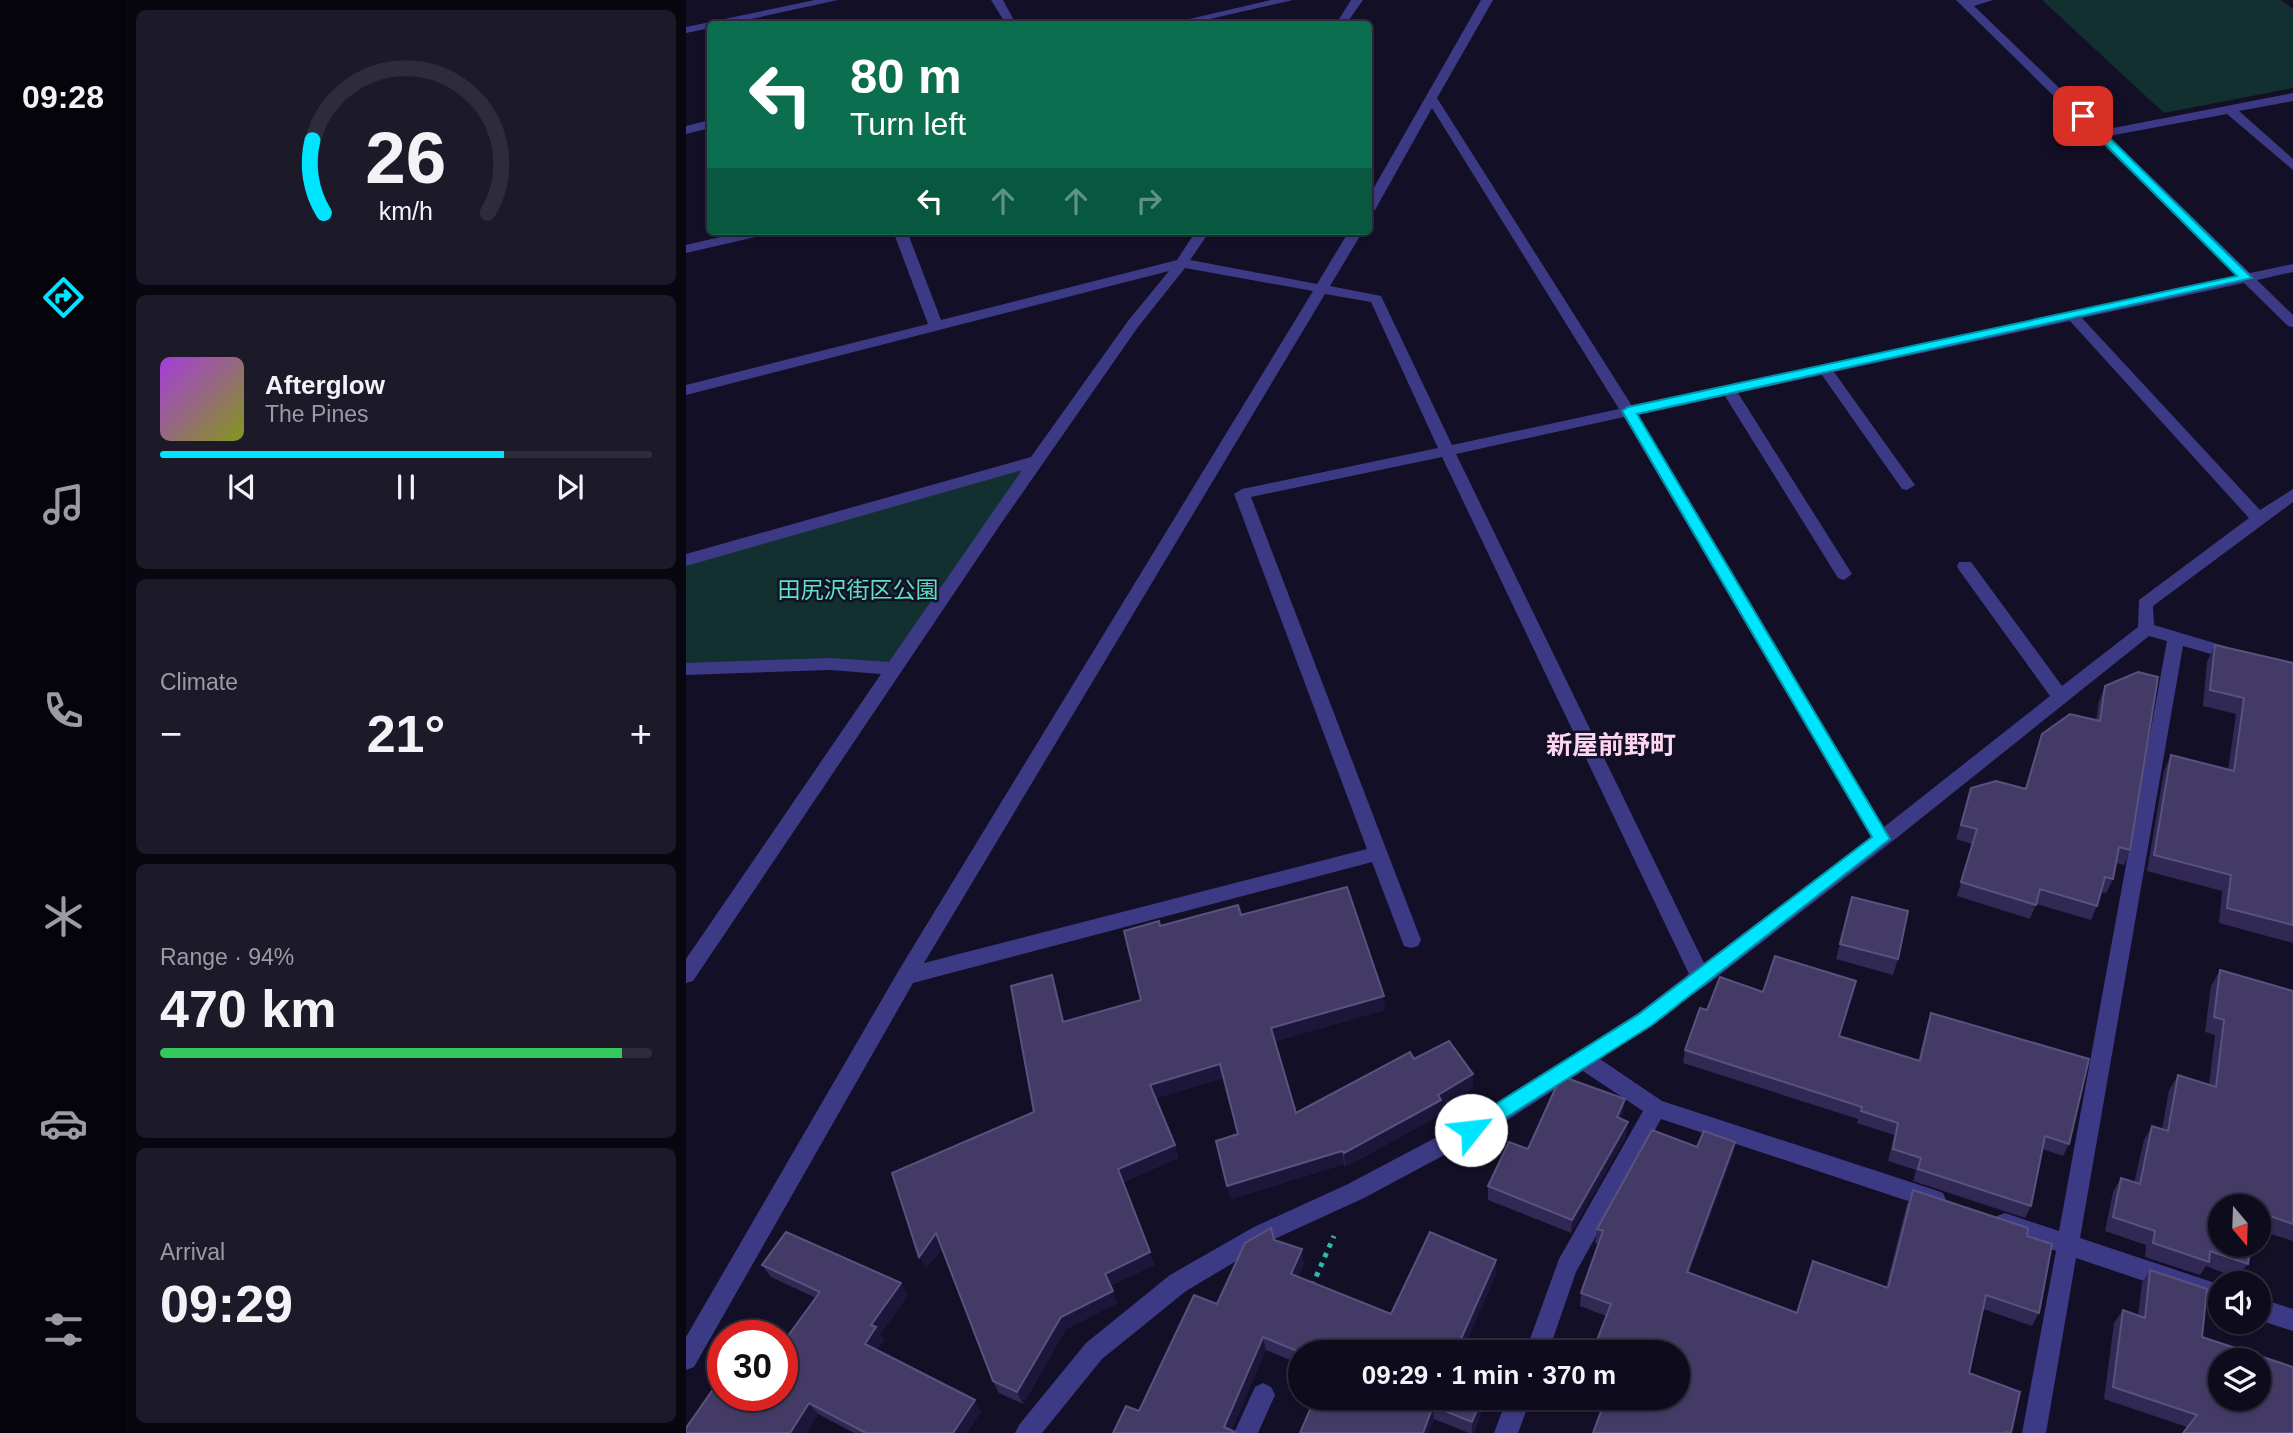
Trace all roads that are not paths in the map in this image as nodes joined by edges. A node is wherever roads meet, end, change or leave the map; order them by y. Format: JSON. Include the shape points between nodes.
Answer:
{"nodes":[{"id":1,"x":832,"y":0,"type":"edge"},
{"id":2,"x":997,"y":0,"type":"edge"},
{"id":3,"x":1287,"y":0,"type":"edge"},
{"id":4,"x":1357,"y":0,"type":"edge"},
{"id":5,"x":1487,"y":0,"type":"edge"},
{"id":6,"x":1987,"y":0,"type":"edge"},
{"id":7,"x":1964,"y":2,"type":"edge"},
{"id":8,"x":731,"y":21,"type":"edge"},
{"id":9,"x":1009,"y":21,"type":"edge"},
{"id":10,"x":1188,"y":21,"type":"edge"},
{"id":11,"x":1343,"y":21,"type":"edge"},
{"id":12,"x":707,"y":26,"type":"edge"},
{"id":13,"x":686,"y":30,"type":"edge"},
{"id":14,"x":2293,"y":97,"type":"edge"},
{"id":15,"x":1432,"y":99,"type":"junction"},
{"id":16,"x":2229,"y":109,"type":"junction"},
{"id":17,"x":707,"y":125,"type":"edge"},
{"id":18,"x":686,"y":130,"type":"edge"},
{"id":19,"x":2102,"y":134,"type":"junction"},
{"id":20,"x":2293,"y":166,"type":"edge"},
{"id":21,"x":1372,"y":203,"type":"edge"},
{"id":22,"x":746,"y":235,"type":"edge"},
{"id":23,"x":902,"y":235,"type":"edge"},
{"id":24,"x":1200,"y":235,"type":"edge"},
{"id":25,"x":1354,"y":235,"type":"edge"},
{"id":26,"x":686,"y":249,"type":"edge"},
{"id":27,"x":1182,"y":263,"type":"junction"},
{"id":28,"x":2293,"y":268,"type":"edge"},
{"id":29,"x":2246,"y":278,"type":"junction"},
{"id":30,"x":1322,"y":288,"type":"junction"},
{"id":31,"x":2073,"y":316,"type":"junction"},
{"id":32,"x":2293,"y":323,"type":"edge"},
{"id":33,"x":936,"y":326,"type":"junction"},
{"id":34,"x":1825,"y":369,"type":"junction"},
{"id":35,"x":686,"y":390,"type":"edge"},
{"id":36,"x":1728,"y":390,"type":"junction"},
{"id":37,"x":1628,"y":411,"type":"junction"},
{"id":38,"x":1447,"y":451,"type":"junction"},
{"id":39,"x":1036,"y":461,"type":"junction"},
{"id":40,"x":1907,"y":485,"type":"dead end"},
{"id":41,"x":2293,"y":494,"type":"edge"},
{"id":42,"x":2258,"y":518,"type":"junction"},
{"id":43,"x":686,"y":560,"type":"edge"},
{"id":44,"x":1965,"y":566,"type":"dead end"},
{"id":45,"x":1844,"y":574,"type":"dead end"},
{"id":46,"x":2146,"y":629,"type":"junction"},
{"id":47,"x":2176,"y":639,"type":"junction"},
{"id":48,"x":2254,"y":659,"type":"edge"},
{"id":49,"x":686,"y":668,"type":"edge"},
{"id":50,"x":895,"y":669,"type":"junction"},
{"id":51,"x":2061,"y":698,"type":"junction"},
{"id":52,"x":1881,"y":839,"type":"junction"},
{"id":53,"x":1379,"y":853,"type":"junction"},
{"id":54,"x":1410,"y":940,"type":"dead end"},
{"id":55,"x":686,"y":975,"type":"edge"},
{"id":56,"x":905,"y":976,"type":"junction"},
{"id":57,"x":1701,"y":978,"type":"junction"},
{"id":58,"x":1584,"y":1060,"type":"junction"},
{"id":59,"x":1656,"y":1108,"type":"junction"},
{"id":60,"x":1953,"y":1206,"type":"edge"},
{"id":61,"x":1979,"y":1215,"type":"edge"},
{"id":62,"x":2069,"y":1245,"type":"junction"},
{"id":63,"x":2208,"y":1292,"type":"edge"},
{"id":64,"x":2271,"y":1313,"type":"edge"},
{"id":65,"x":2293,"y":1320,"type":"edge"},
{"id":66,"x":1541,"y":1340,"type":"edge"},
{"id":67,"x":686,"y":1359,"type":"edge"},
{"id":68,"x":1263,"y":1395,"type":"dead end"},
{"id":69,"x":1515,"y":1410,"type":"edge"},
{"id":70,"x":1027,"y":1433,"type":"edge"},
{"id":71,"x":1246,"y":1433,"type":"edge"},
{"id":72,"x":1506,"y":1433,"type":"edge"},
{"id":73,"x":2034,"y":1433,"type":"edge"}],
"edges":[{"from":1,"to":8,"type":"street"},
{"from":2,"to":9,"type":"street"},
{"from":3,"to":10,"type":"street"},
{"from":4,"to":11,"type":"street"},
{"from":5,"to":15,"type":"street"},
{"from":6,"to":7,"type":"street"},
{"from":7,"to":19,"type":"street"},
{"from":12,"to":13,"type":"street"},
{"from":14,"to":16,"type":"street"},
{"from":15,"to":21,"type":"street"},
{"from":15,"to":37,"type":"street"},
{"from":16,"to":19,"type":"street"},
{"from":16,"to":20,"type":"street"},
{"from":17,"to":18,"type":"street"},
{"from":19,"to":29,"type":"street"},
{"from":22,"to":26,"type":"street"},
{"from":23,"to":33,"type":"street"},
{"from":24,"to":27,"type":"street"},
{"from":25,"to":30,"type":"street"},
{"from":27,"to":30,"type":"street"},
{"from":27,"to":33,"type":"street"},
{"from":27,"to":39,"type":"street"},
{"from":28,"to":29,"type":"street"},
{"from":29,"to":31,"type":"street"},
{"from":29,"to":32,"type":"street"},
{"from":30,"to":38,"type":"street","via":[[1376,299]]},
{"from":30,"to":56,"type":"street"},
{"from":31,"to":34,"type":"street"},
{"from":31,"to":42,"type":"street"},
{"from":33,"to":35,"type":"street"},
{"from":34,"to":36,"type":"street"},
{"from":34,"to":40,"type":"street"},
{"from":36,"to":37,"type":"street"},
{"from":36,"to":45,"type":"street"},
{"from":37,"to":38,"type":"street"},
{"from":37,"to":52,"type":"street"},
{"from":38,"to":53,"type":"street","via":[[1242,494]]},
{"from":38,"to":57,"type":"street"},
{"from":39,"to":43,"type":"street"},
{"from":39,"to":50,"type":"street"},
{"from":41,"to":42,"type":"street"},
{"from":42,"to":46,"type":"street","via":[[2145,604]]},
{"from":44,"to":51,"type":"street"},
{"from":46,"to":47,"type":"street"},
{"from":46,"to":51,"type":"street"},
{"from":47,"to":48,"type":"street"},
{"from":47,"to":62,"type":"street"},
{"from":49,"to":50,"type":"street","via":[[830,664]]},
{"from":50,"to":55,"type":"street"},
{"from":51,"to":52,"type":"street"},
{"from":52,"to":57,"type":"street"},
{"from":53,"to":54,"type":"street"},
{"from":53,"to":56,"type":"street"},
{"from":56,"to":67,"type":"street"},
{"from":57,"to":58,"type":"street"},
{"from":58,"to":59,"type":"street"},
{"from":58,"to":70,"type":"street","via":[[1493,1118],[1356,1191],[1262,1234],[1178,1283],[1094,1351]]},
{"from":59,"to":60,"type":"street"},
{"from":59,"to":66,"type":"street","via":[[1567,1267]]},
{"from":61,"to":62,"type":"street"},
{"from":62,"to":63,"type":"street"},
{"from":62,"to":73,"type":"street"},
{"from":64,"to":65,"type":"street"},
{"from":68,"to":71,"type":"street"},
{"from":69,"to":72,"type":"street"}]}
